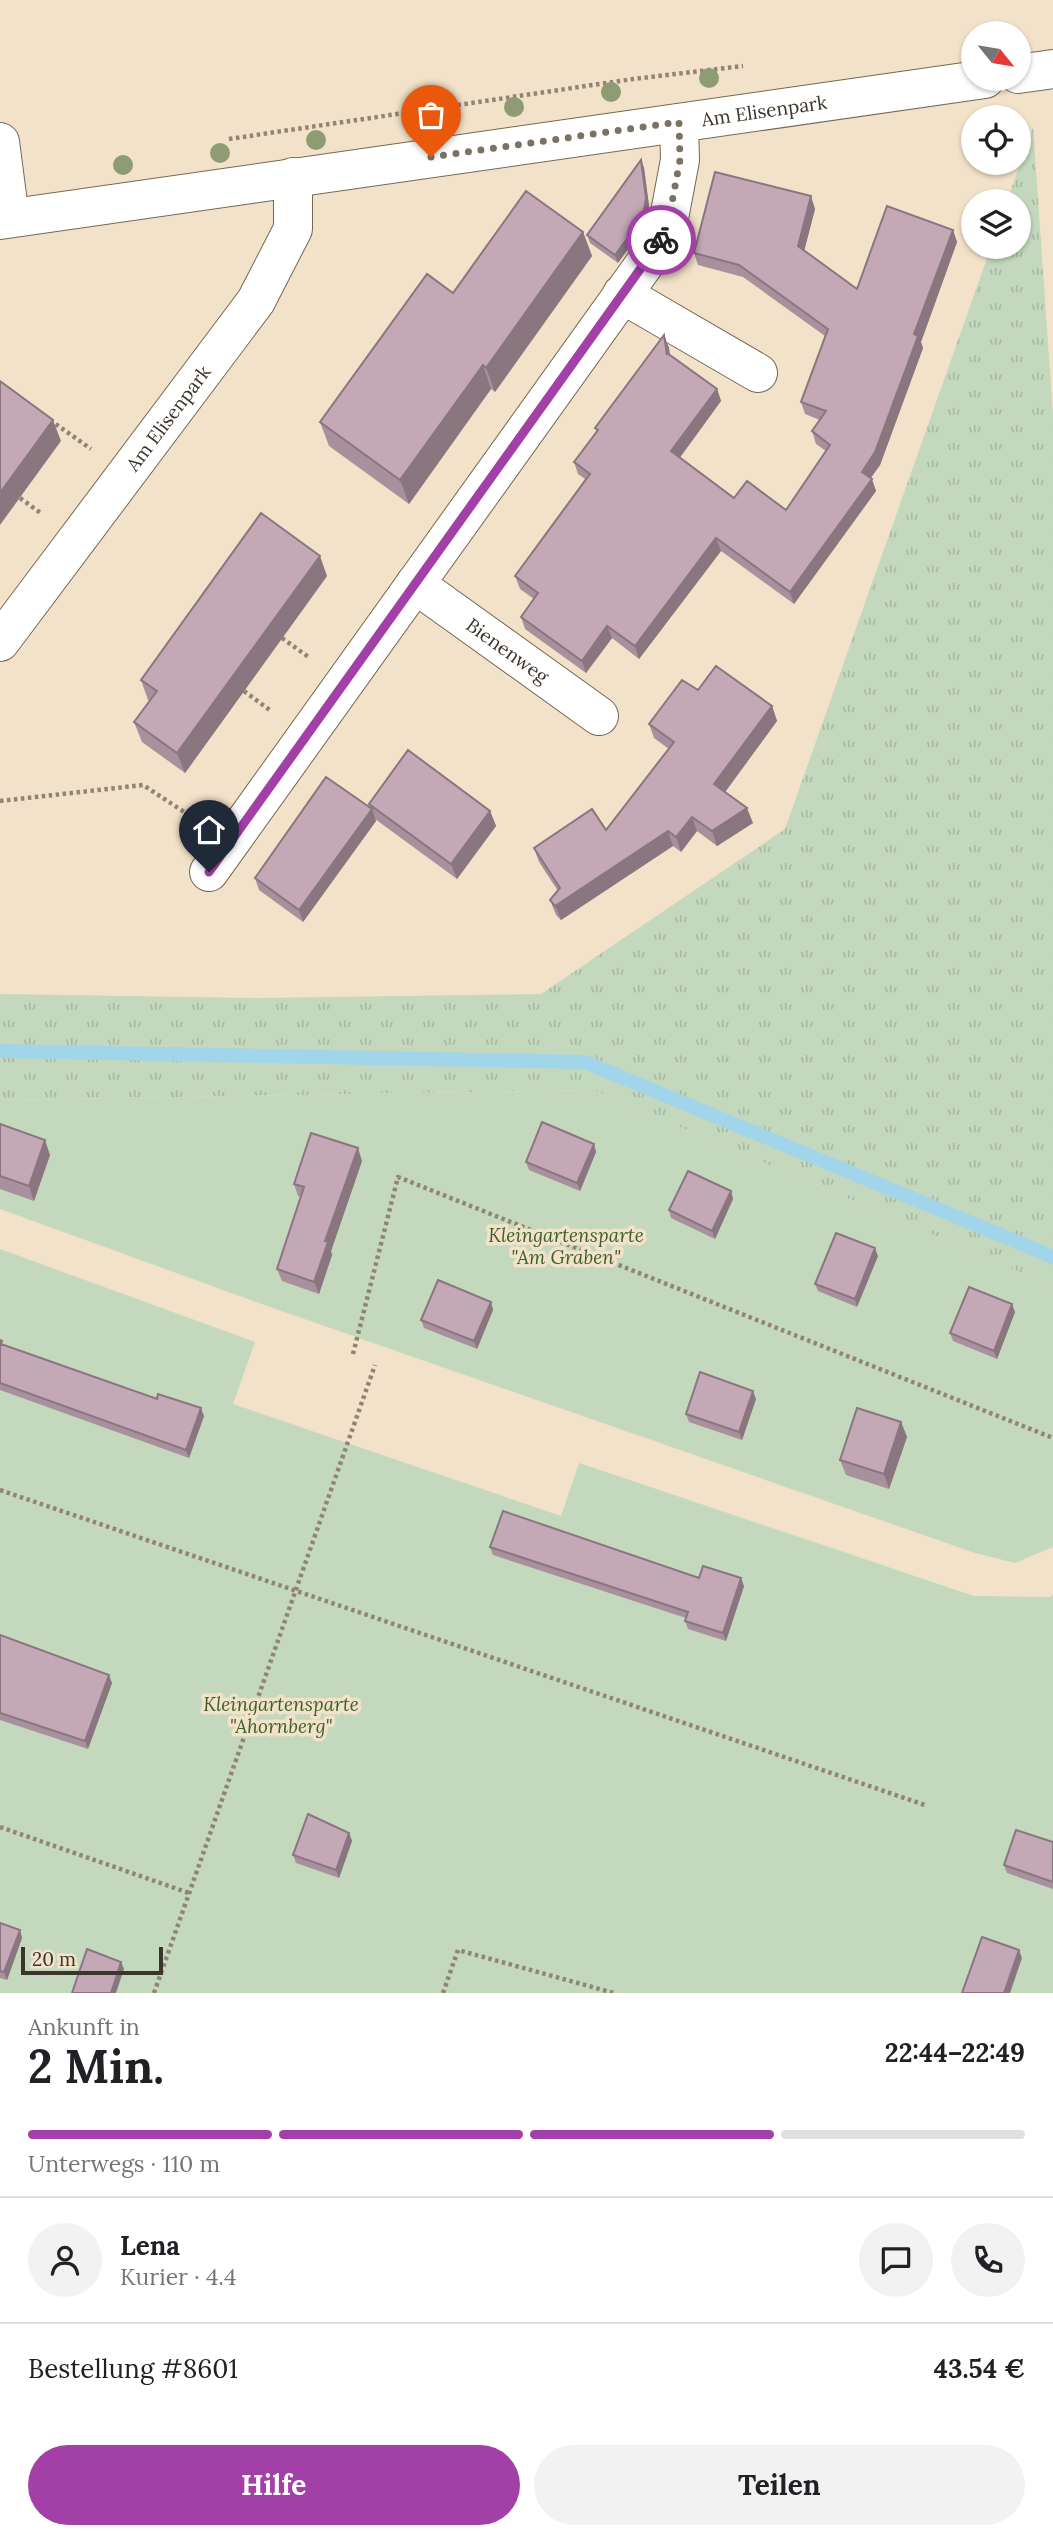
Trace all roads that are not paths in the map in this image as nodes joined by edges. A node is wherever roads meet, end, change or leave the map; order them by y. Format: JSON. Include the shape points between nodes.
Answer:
{"nodes":[{"id":1,"x":1053,"y":69,"type":"edge"},
{"id":2,"x":1031,"y":72,"type":"edge"},
{"id":3,"x":961,"y":82,"type":"edge"},
{"id":4,"x":679,"y":122,"type":"junction"},
{"id":5,"x":0,"y":142,"type":"edge"},
{"id":6,"x":293,"y":177,"type":"junction"},
{"id":7,"x":5,"y":219,"type":"edge"},
{"id":8,"x":622,"y":294,"type":"junction"},
{"id":9,"x":758,"y":373,"type":"dead end"},
{"id":10,"x":415,"y":584,"type":"junction"},
{"id":11,"x":0,"y":642,"type":"edge"},
{"id":12,"x":599,"y":716,"type":"dead end"},
{"id":13,"x":219,"y":857,"type":"road end"}],
"edges":[{"from":1,"to":2,"type":"street"},
{"from":3,"to":4,"type":"street","name":"Am Elisenpark"},
{"from":4,"to":6,"type":"street","name":"Am Elisenpark"},
{"from":4,"to":8,"type":"street","via":[[680,160],[666,234]]},
{"from":5,"to":7,"type":"street"},
{"from":6,"to":7,"type":"street","name":"Am Elisenpark"},
{"from":6,"to":11,"type":"street","name":"Am Elisenpark","via":[[293,229],[256,301]]},
{"from":8,"to":9,"type":"street"},
{"from":8,"to":10,"type":"street"},
{"from":10,"to":12,"type":"street","name":"Bienenweg"},
{"from":10,"to":13,"type":"street"}]}
